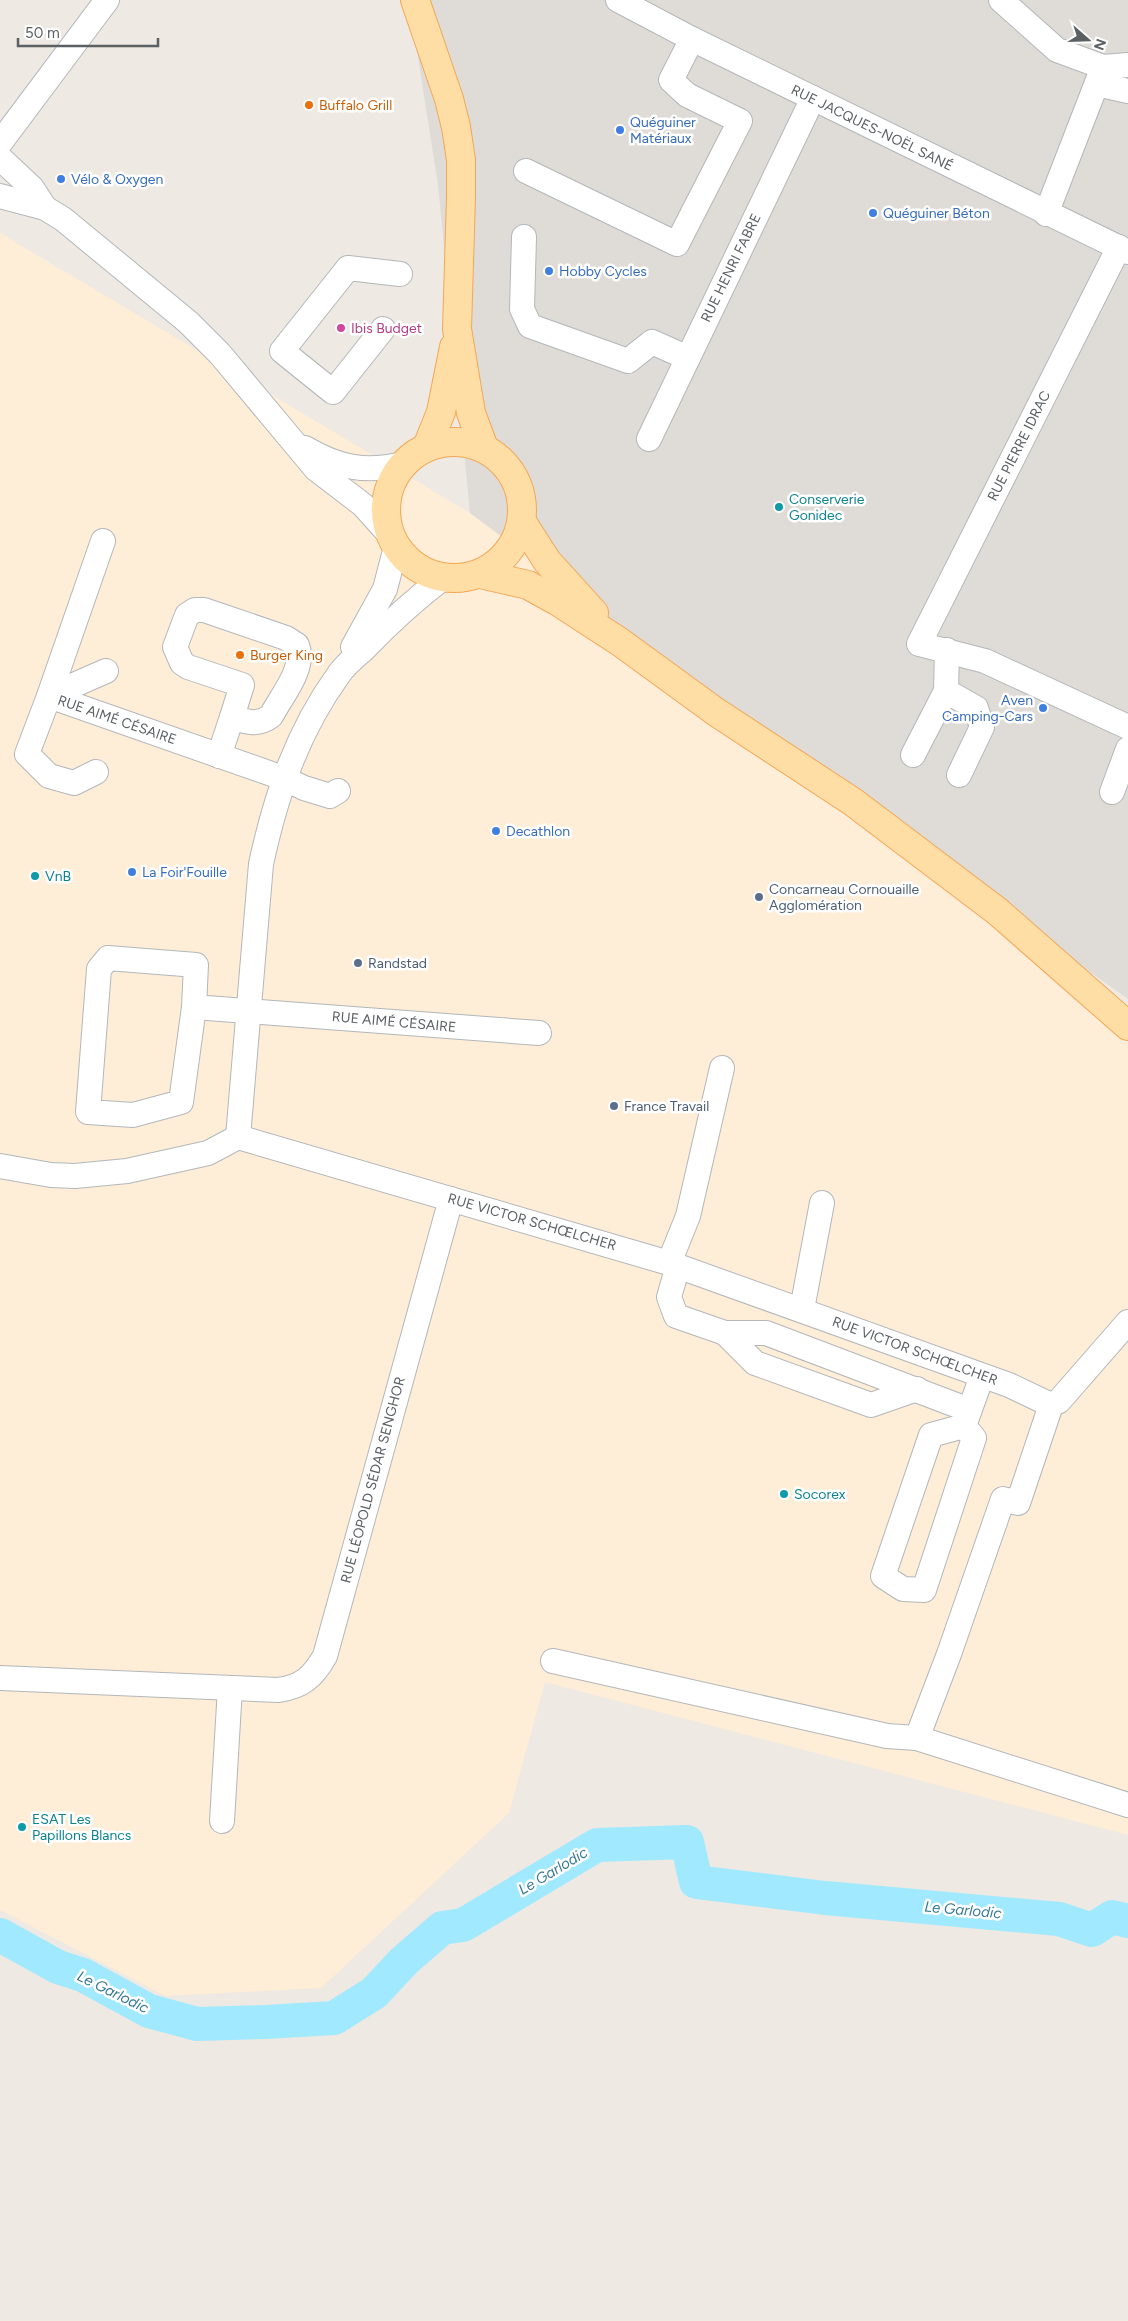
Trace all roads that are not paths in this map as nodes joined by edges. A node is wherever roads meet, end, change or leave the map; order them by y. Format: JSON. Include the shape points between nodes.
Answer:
{"nodes":[{"id":1,"x":107,"y":0,"type":"edge"},
{"id":2,"x":398,"y":0,"type":"edge"},
{"id":3,"x":415,"y":0,"type":"edge"},
{"id":4,"x":618,"y":0,"type":"edge"},
{"id":5,"x":1014,"y":4,"type":"edge"},
{"id":6,"x":692,"y":39,"type":"junction"},
{"id":7,"x":1128,"y":65,"type":"edge"},
{"id":8,"x":438,"y":68,"type":"junction"},
{"id":9,"x":1100,"y":75,"type":"junction"},
{"id":10,"x":1128,"y":92,"type":"edge"},
{"id":11,"x":814,"y":98,"type":"junction"},
{"id":12,"x":0,"y":143,"type":"edge"},
{"id":13,"x":0,"y":158,"type":"edge"},
{"id":14,"x":526,"y":171,"type":"dead end"},
{"id":15,"x":0,"y":185,"type":"edge"},
{"id":16,"x":0,"y":196,"type":"edge"},
{"id":17,"x":45,"y":208,"type":"junction"},
{"id":18,"x":1046,"y":214,"type":"junction"},
{"id":19,"x":524,"y":237,"type":"dead end"},
{"id":20,"x":1123,"y":250,"type":"edge"},
{"id":21,"x":400,"y":274,"type":"dead end"},
{"id":22,"x":383,"y":329,"type":"dead end"},
{"id":23,"x":457,"y":329,"type":"junction"},
{"id":24,"x":688,"y":358,"type":"junction"},
{"id":25,"x":649,"y":439,"type":"dead end"},
{"id":26,"x":293,"y":441,"type":"junction"},
{"id":27,"x":427,"y":447,"type":"junction"},
{"id":28,"x":484,"y":448,"type":"junction"},
{"id":29,"x":403,"y":464,"type":"junction"},
{"id":30,"x":522,"y":522,"type":"junction"},
{"id":31,"x":393,"y":541,"type":"junction"},
{"id":32,"x":103,"y":542,"type":"dead end"},
{"id":33,"x":480,"y":574,"type":"junction"},
{"id":34,"x":443,"y":578,"type":"junction"},
{"id":35,"x":620,"y":642,"type":"junction"},
{"id":36,"x":947,"y":650,"type":"junction"},
{"id":37,"x":106,"y":671,"type":"dead end"},
{"id":38,"x":340,"y":673,"type":"junction"},
{"id":39,"x":946,"y":691,"type":"junction"},
{"id":40,"x":49,"y":696,"type":"junction"},
{"id":41,"x":232,"y":717,"type":"junction"},
{"id":42,"x":1128,"y":727,"type":"edge"},
{"id":43,"x":1128,"y":749,"type":"edge"},
{"id":44,"x":913,"y":755,"type":"dead end"},
{"id":45,"x":219,"y":756,"type":"junction"},
{"id":46,"x":96,"y":772,"type":"dead end"},
{"id":47,"x":959,"y":775,"type":"dead end"},
{"id":48,"x":283,"y":778,"type":"junction"},
{"id":49,"x":338,"y":791,"type":"dead end"},
{"id":50,"x":1112,"y":792,"type":"dead end"},
{"id":51,"x":194,"y":1007,"type":"junction"},
{"id":52,"x":249,"y":1010,"type":"junction"},
{"id":53,"x":1128,"y":1026,"type":"edge"},
{"id":54,"x":539,"y":1033,"type":"dead end"},
{"id":55,"x":722,"y":1068,"type":"dead end"},
{"id":56,"x":238,"y":1137,"type":"junction"},
{"id":57,"x":0,"y":1166,"type":"edge"},
{"id":58,"x":451,"y":1199,"type":"junction"},
{"id":59,"x":822,"y":1203,"type":"dead end"},
{"id":60,"x":674,"y":1264,"type":"junction"},
{"id":61,"x":802,"y":1309,"type":"junction"},
{"id":62,"x":1128,"y":1322,"type":"edge"},
{"id":63,"x":725,"y":1333,"type":"junction"},
{"id":64,"x":982,"y":1376,"type":"junction"},
{"id":65,"x":917,"y":1389,"type":"junction"},
{"id":66,"x":1051,"y":1405,"type":"junction"},
{"id":67,"x":967,"y":1418,"type":"junction"},
{"id":68,"x":553,"y":1661,"type":"dead end"},
{"id":69,"x":0,"y":1678,"type":"edge"},
{"id":70,"x":230,"y":1688,"type":"junction"},
{"id":71,"x":917,"y":1738,"type":"junction"},
{"id":72,"x":1128,"y":1805,"type":"edge"},
{"id":73,"x":222,"y":1821,"type":"dead end"}],
"edges":[{"from":1,"to":12,"type":"street"},
{"from":2,"to":8,"type":"main road"},
{"from":3,"to":8,"type":"main road"},
{"from":4,"to":6,"type":"street","name":"RUE JACQUES-NOËL SANÉ"},
{"from":5,"to":9,"type":"street","via":[[1057,50]]},
{"from":6,"to":11,"type":"street","name":"RUE JACQUES-NOËL SANÉ"},
{"from":6,"to":14,"type":"street","via":[[671,80],[688,95],[740,121],[677,244]]},
{"from":7,"to":9,"type":"street"},
{"from":8,"to":23,"type":"main road","via":[[449,99],[460,160]]},
{"from":9,"to":10,"type":"street"},
{"from":9,"to":18,"type":"street"},
{"from":11,"to":18,"type":"street","name":"RUE JACQUES-NOËL SANÉ"},
{"from":11,"to":24,"type":"street","name":"RUE HENRI FABRE"},
{"from":13,"to":17,"type":"street","via":[[32,188]]},
{"from":15,"to":16,"type":"street"},
{"from":16,"to":17,"type":"street"},
{"from":17,"to":26,"type":"street","via":[[85,236],[188,322],[220,354]]},
{"from":18,"to":20,"type":"street","name":"RUE JACQUES-NOËL SANÉ"},
{"from":19,"to":24,"type":"street","via":[[522,309],[530,326],[628,361],[652,342]]},
{"from":20,"to":36,"type":"street","name":"RUE PIERRE IDRAC","via":[[919,644]]},
{"from":21,"to":22,"type":"street","via":[[348,268],[282,351],[333,392]]},
{"from":23,"to":27,"type":"main road","via":[[441,412]]},
{"from":23,"to":28,"type":"main road","via":[[471,413]]},
{"from":24,"to":25,"type":"street","name":"RUE HENRI FABRE"},
{"from":26,"to":29,"type":"street","via":[[346,466],[366,470]]},
{"from":26,"to":31,"type":"street","via":[[316,469],[363,505]]},
{"from":27,"to":28,"type":"main road","via":[[445,442],[464,442]]},
{"from":27,"to":29,"type":"main road"},
{"from":28,"to":30,"type":"main road","via":[[502,461],[515,478],[522,499]]},
{"from":29,"to":31,"type":"main road","via":[[394,476],[387,498],[386,520]]},
{"from":30,"to":33,"type":"main road","via":[[508,553]]},
{"from":30,"to":35,"type":"main road","via":[[547,561]]},
{"from":31,"to":34,"type":"main road","via":[[408,561],[424,572]]},
{"from":31,"to":38,"type":"street","via":[[385,589]]},
{"from":32,"to":40,"type":"street","name":"RUE AIMÉ CÉSAIRE"},
{"from":33,"to":34,"type":"main road","via":[[462,579]]},
{"from":33,"to":35,"type":"main road","via":[[528,585]]},
{"from":34,"to":38,"type":"street","via":[[410,604]]},
{"from":35,"to":53,"type":"main road","via":[[716,712],[853,802],[948,872]]},
{"from":36,"to":39,"type":"street"},
{"from":36,"to":42,"type":"street","via":[[985,661]]},
{"from":37,"to":40,"type":"street"},
{"from":38,"to":48,"type":"street","via":[[305,731]]},
{"from":39,"to":44,"type":"street"},
{"from":39,"to":47,"type":"street","via":[[976,708],[982,726]]},
{"from":40,"to":45,"type":"street","name":"RUE AIMÉ CÉSAIRE"},
{"from":40,"to":46,"type":"street","via":[[27,754],[49,776],[74,783]]},
{"from":41,"to":41,"type":"street","via":[[257,723],[271,716],[299,665],[298,645],[204,610],[195,610],[187,615],[183,624],[176,647],[178,656],[188,667],[242,685]]},
{"from":41,"to":45,"type":"street"},
{"from":43,"to":50,"type":"street"},
{"from":45,"to":48,"type":"street","name":"RUE AIMÉ CÉSAIRE"},
{"from":48,"to":49,"type":"street","name":"RUE AIMÉ CÉSAIRE","via":[[330,796]]},
{"from":48,"to":52,"type":"street","via":[[270,819],[262,864]]},
{"from":51,"to":51,"type":"street","via":[[181,1102],[133,1115],[88,1112],[100,970],[108,958],[196,965]]},
{"from":51,"to":52,"type":"street","name":"RUE AIMÉ CÉSAIRE"},
{"from":52,"to":54,"type":"street","name":"RUE AIMÉ CÉSAIRE"},
{"from":52,"to":56,"type":"street"},
{"from":55,"to":60,"type":"street"},
{"from":56,"to":57,"type":"street","via":[[208,1153],[127,1171],[75,1176]]},
{"from":56,"to":58,"type":"street","name":"RUE VICTOR SCHŒLCHER"},
{"from":58,"to":60,"type":"street","name":"RUE VICTOR SCHŒLCHER"},
{"from":58,"to":70,"type":"street","name":"RUE LÉOPOLD SÉDAR SENGHOR","via":[[325,1656],[304,1684],[291,1689]]},
{"from":59,"to":61,"type":"street"},
{"from":60,"to":61,"type":"street","name":"RUE VICTOR SCHŒLCHER"},
{"from":60,"to":63,"type":"street","via":[[669,1297],[676,1316]]},
{"from":61,"to":64,"type":"street","name":"RUE VICTOR SCHŒLCHER"},
{"from":62,"to":66,"type":"street","via":[[1059,1401]]},
{"from":63,"to":65,"type":"street","via":[[766,1333]]},
{"from":63,"to":65,"type":"street","via":[[755,1363],[871,1404]]},
{"from":64,"to":66,"type":"street","name":"RUE VICTOR SCHŒLCHER"},
{"from":64,"to":67,"type":"street"},
{"from":65,"to":67,"type":"street"},
{"from":66,"to":71,"type":"street","via":[[1018,1503],[1003,1500]]},
{"from":67,"to":67,"type":"street","via":[[931,1435],[883,1576],[903,1589],[924,1590],[974,1438]]},
{"from":68,"to":71,"type":"street","via":[[887,1736]]},
{"from":69,"to":70,"type":"street","name":"RUE LÉOPOLD SÉDAR SENGHOR"},
{"from":70,"to":73,"type":"street"},
{"from":71,"to":72,"type":"street"}]}
